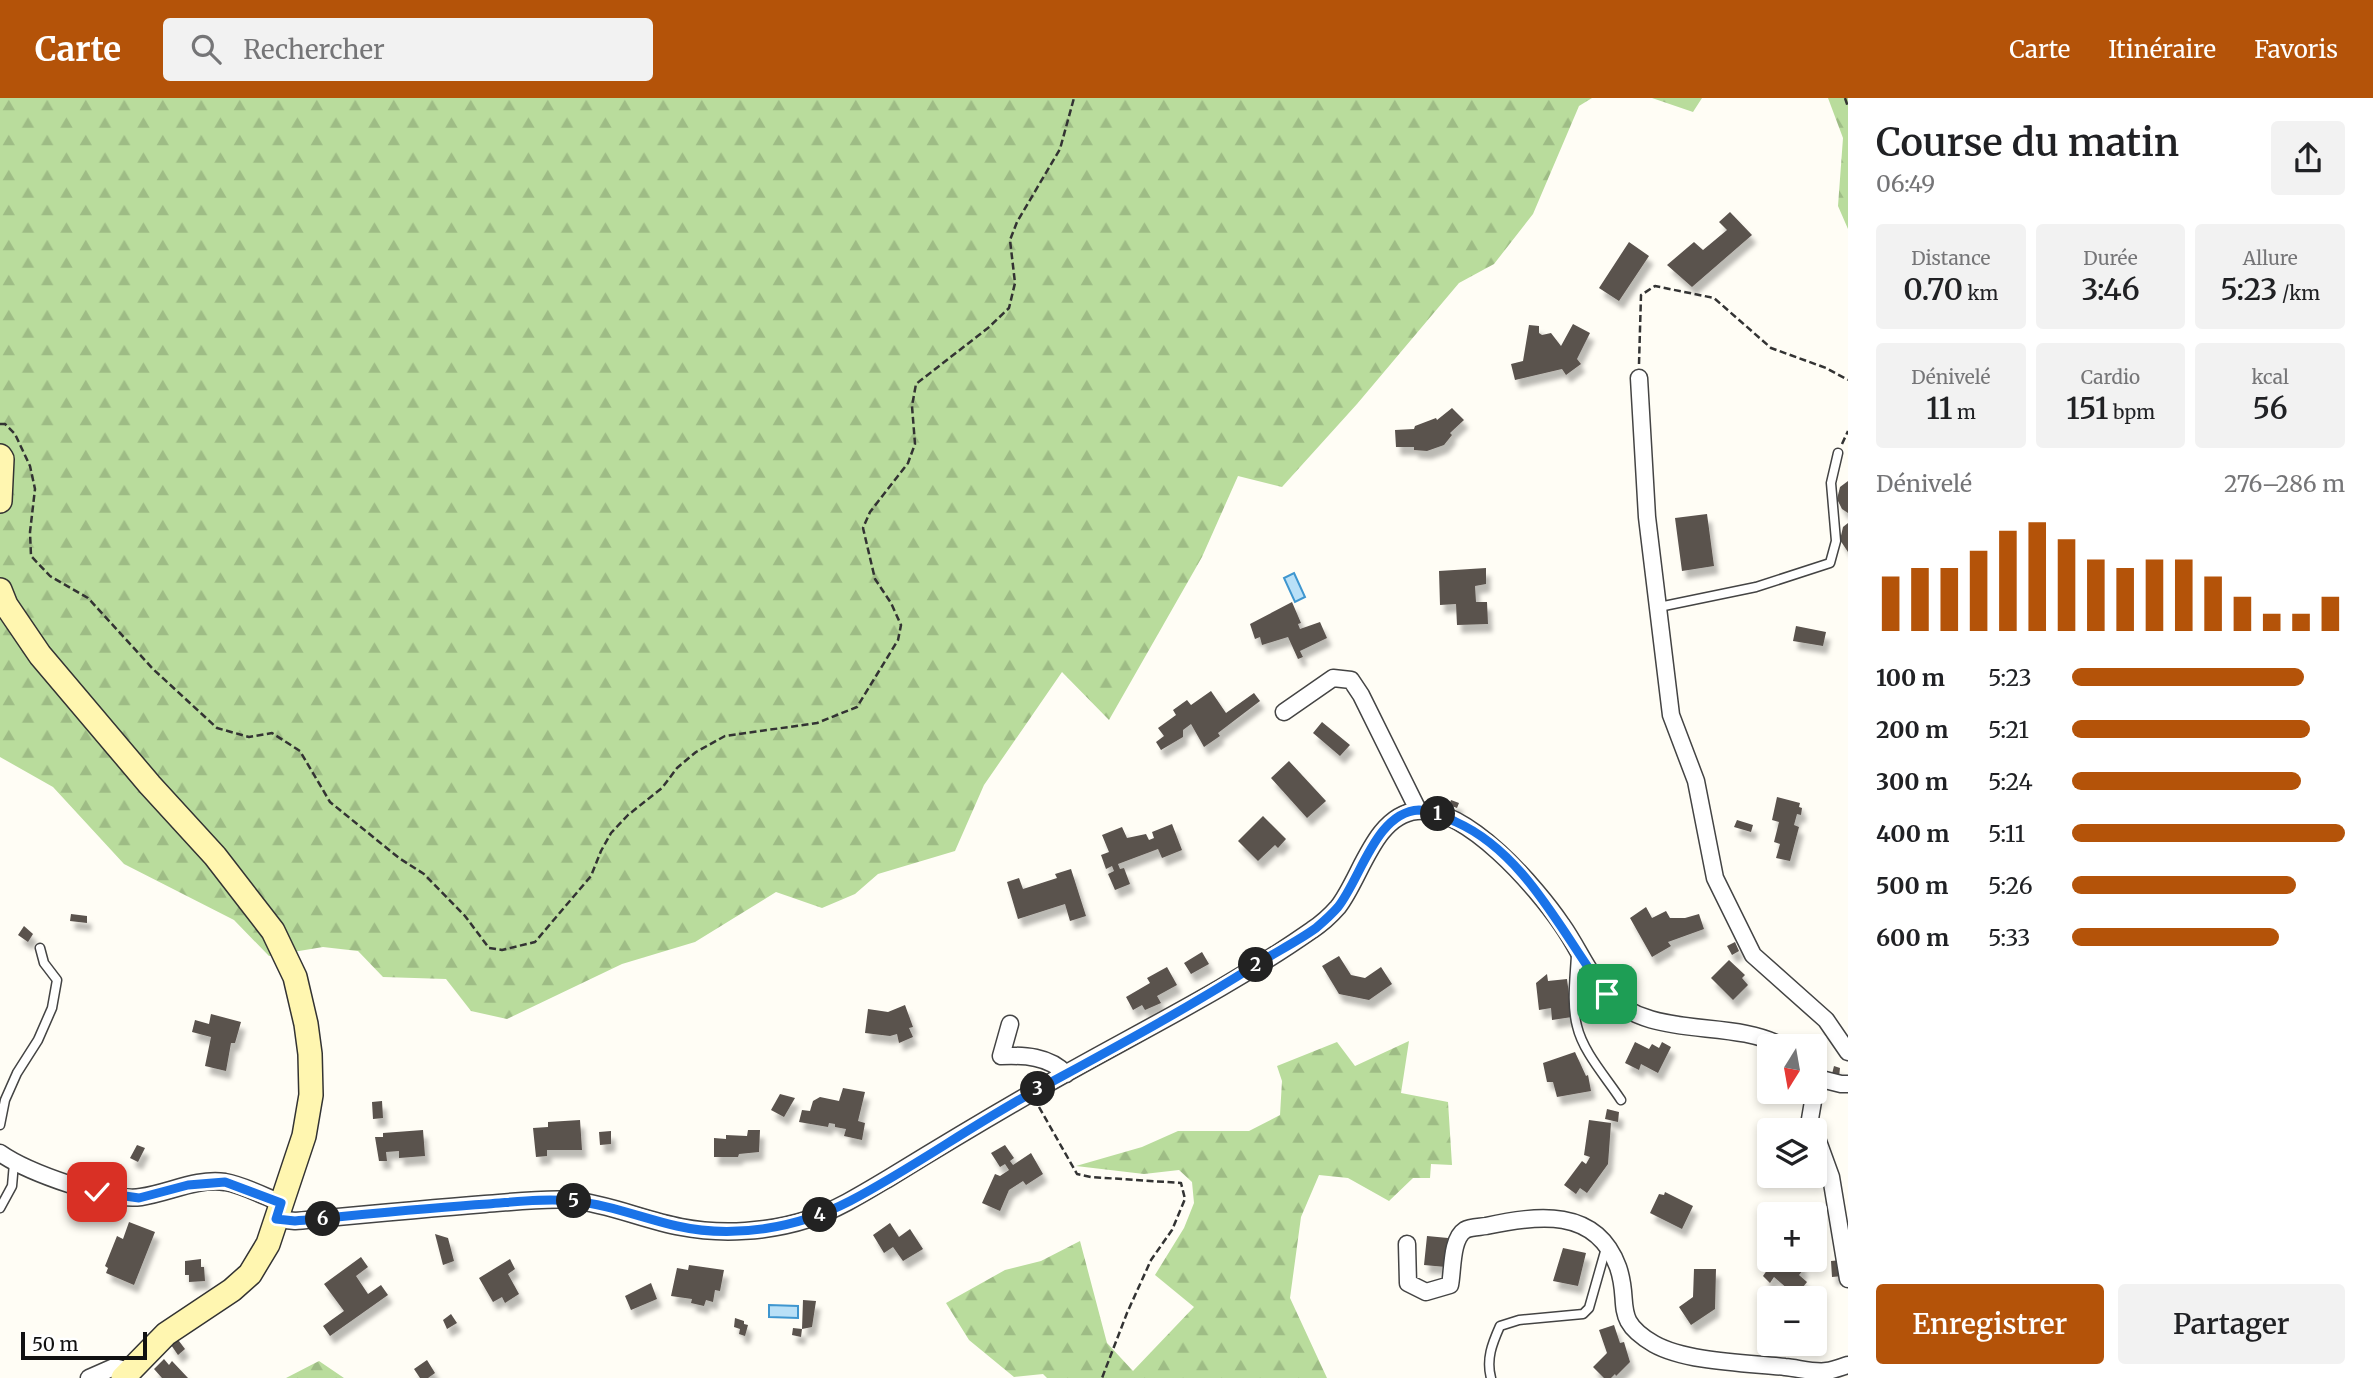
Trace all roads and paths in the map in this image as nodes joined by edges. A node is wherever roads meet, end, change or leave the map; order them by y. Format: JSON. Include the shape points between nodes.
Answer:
{"nodes":[{"id":1,"x":1074,"y":98,"type":"edge"},
{"id":2,"x":1845,"y":98,"type":"edge"},
{"id":3,"x":1848,"y":107,"type":"edge"},
{"id":4,"x":1639,"y":378,"type":"joint"},
{"id":5,"x":1848,"y":380,"type":"edge"},
{"id":6,"x":0,"y":424,"type":"edge"},
{"id":7,"x":1838,"y":453,"type":"dead end"},
{"id":8,"x":0,"y":456,"type":"edge"},
{"id":9,"x":0,"y":501,"type":"edge"},
{"id":10,"x":0,"y":590,"type":"edge"},
{"id":11,"x":1659,"y":607,"type":"junction"},
{"id":12,"x":1284,"y":712,"type":"dead end"},
{"id":13,"x":1418,"y":810,"type":"junction"},
{"id":14,"x":40,"y":948,"type":"dead end"},
{"id":15,"x":1578,"y":951,"type":"junction"},
{"id":16,"x":1010,"y":1024,"type":"dead end"},
{"id":17,"x":1757,"y":1036,"type":"edge"},
{"id":18,"x":1848,"y":1052,"type":"edge"},
{"id":19,"x":1066,"y":1074,"type":"junction"},
{"id":20,"x":1827,"y":1080,"type":"edge"},
{"id":21,"x":1848,"y":1084,"type":"edge"},
{"id":22,"x":1032,"y":1093,"type":"junction"},
{"id":23,"x":1622,"y":1100,"type":"dead end"},
{"id":24,"x":0,"y":1125,"type":"edge"},
{"id":25,"x":0,"y":1153,"type":"edge"},
{"id":26,"x":14,"y":1163,"type":"junction"},
{"id":27,"x":1827,"y":1166,"type":"edge"},
{"id":28,"x":0,"y":1209,"type":"edge"},
{"id":29,"x":278,"y":1211,"type":"junction"},
{"id":30,"x":1407,"y":1244,"type":"dead end"},
{"id":31,"x":1607,"y":1245,"type":"junction"},
{"id":32,"x":1848,"y":1279,"type":"edge"},
{"id":33,"x":1848,"y":1365,"type":"edge"},
{"id":34,"x":126,"y":1374,"type":"edge"},
{"id":35,"x":89,"y":1378,"type":"edge"},
{"id":36,"x":1102,"y":1378,"type":"edge"},
{"id":37,"x":1491,"y":1378,"type":"edge"}],
"edges":[{"from":1,"to":6,"type":"path","via":[[1060,149],[1010,240],[1015,283],[1009,308],[916,384],[912,406],[915,444],[908,463],[863,528],[875,579],[901,625],[898,640],[858,707],[817,723],[725,736],[696,752],[611,833],[591,876],[534,942],[502,950],[489,948],[424,874],[330,802],[300,751],[272,733],[249,737],[217,728],[153,669],[88,598],[50,576],[31,556],[35,489],[30,466],[15,434]]},
{"from":2,"to":3,"type":"path"},
{"from":4,"to":5,"type":"path","via":[[1641,295],[1656,286],[1713,298],[1771,348]]},
{"from":4,"to":11,"type":"street","via":[[1647,517]]},
{"from":7,"to":11,"type":"lane","via":[[1831,483],[1836,541],[1830,563],[1756,587]]},
{"from":8,"to":9,"type":"street"},
{"from":10,"to":29,"type":"street","via":[[40,655],[215,856],[273,931],[295,977],[309,1044],[311,1095],[304,1136]]},
{"from":11,"to":18,"type":"street","via":[[1671,715],[1696,781],[1715,877],[1753,955],[1826,1020]]},
{"from":12,"to":13,"type":"street","via":[[1333,678],[1351,680]]},
{"from":13,"to":15,"type":"street","via":[[1467,827],[1492,846],[1524,877]]},
{"from":13,"to":19,"type":"street","via":[[1394,818],[1338,908],[1315,928],[1199,1001]]},
{"from":14,"to":24,"type":"lane","via":[[44,963],[57,980],[52,1009],[17,1073]]},
{"from":15,"to":17,"type":"street","via":[[1607,994],[1626,1008],[1692,1029]]},
{"from":15,"to":23,"type":"lane","via":[[1578,1030]]},
{"from":16,"to":19,"type":"street","via":[[1002,1056],[1027,1054],[1059,1066]]},
{"from":19,"to":22,"type":"street"},
{"from":20,"to":21,"type":"street"},
{"from":22,"to":29,"type":"street","via":[[849,1202],[809,1220],[758,1230],[679,1227],[572,1200],[295,1221]]},
{"from":22,"to":36,"type":"path","via":[[1077,1174],[1181,1183],[1185,1199],[1172,1230],[1151,1260]]},
{"from":25,"to":26,"type":"street"},
{"from":26,"to":28,"type":"lane","via":[[12,1186]]},
{"from":26,"to":29,"type":"street","via":[[74,1186],[139,1198],[188,1185],[225,1182]]},
{"from":27,"to":32,"type":"street"},
{"from":29,"to":34,"type":"street","via":[[268,1244],[250,1274],[166,1334]]},
{"from":30,"to":31,"type":"street","via":[[1408,1283],[1426,1292],[1450,1285],[1456,1241],[1465,1230],[1563,1218],[1583,1226]]},
{"from":31,"to":33,"type":"street","via":[[1618,1269],[1629,1325],[1654,1344],[1710,1359],[1826,1371]]},
{"from":31,"to":37,"type":"lane","via":[[1589,1308],[1583,1314],[1500,1326],[1488,1365]]},
{"from":34,"to":35,"type":"street","via":[[114,1367]]}]}
